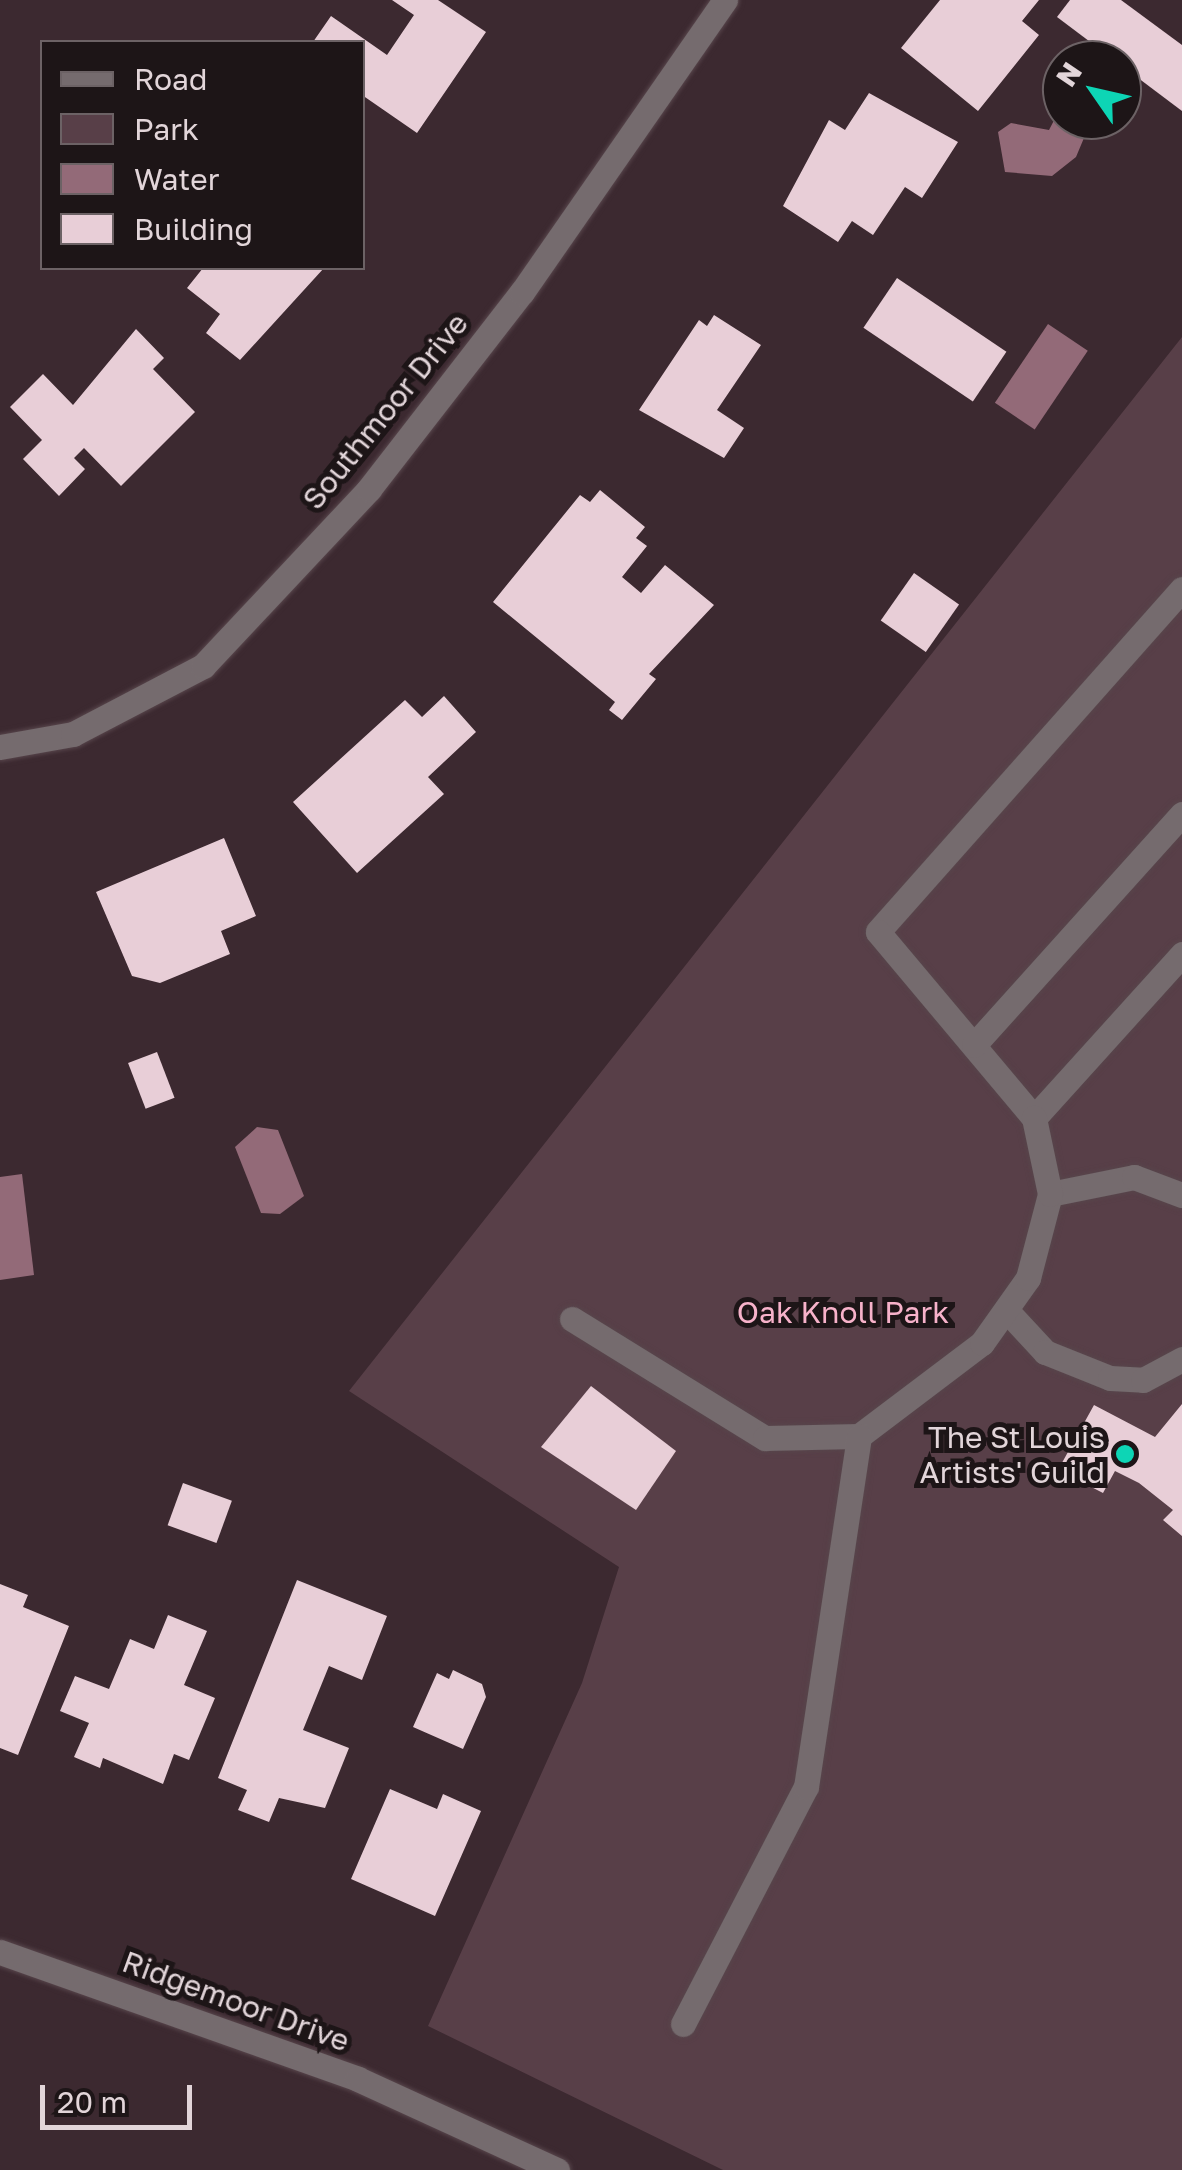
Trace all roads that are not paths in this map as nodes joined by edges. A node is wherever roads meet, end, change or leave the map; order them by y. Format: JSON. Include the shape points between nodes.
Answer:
{"nodes":[{"id":1,"x":725,"y":0,"type":"edge"},
{"id":2,"x":1182,"y":589,"type":"edge"},
{"id":3,"x":0,"y":746,"type":"edge"},
{"id":4,"x":1182,"y":814,"type":"edge"},
{"id":5,"x":1182,"y":954,"type":"edge"},
{"id":6,"x":974,"y":1045,"type":"junction"},
{"id":7,"x":1034,"y":1118,"type":"junction"},
{"id":8,"x":1050,"y":1194,"type":"junction"},
{"id":9,"x":1182,"y":1194,"type":"edge"},
{"id":10,"x":1007,"y":1311,"type":"junction"},
{"id":11,"x":572,"y":1319,"type":"dead end"},
{"id":12,"x":1182,"y":1359,"type":"edge"},
{"id":13,"x":860,"y":1436,"type":"junction"},
{"id":14,"x":0,"y":1952,"type":"edge"},
{"id":15,"x":683,"y":2024,"type":"dead end"},
{"id":16,"x":557,"y":2170,"type":"edge"}],
"edges":[{"from":1,"to":3,"type":"street","name":"Southmoor Drive","via":[[522,292],[369,489],[203,666],[73,734]]},
{"from":2,"to":6,"type":"street","via":[[878,932]]},
{"from":4,"to":6,"type":"street"},
{"from":5,"to":7,"type":"street"},
{"from":6,"to":7,"type":"street"},
{"from":7,"to":8,"type":"street"},
{"from":8,"to":9,"type":"street","via":[[1134,1178]]},
{"from":8,"to":10,"type":"street","via":[[1040,1252]]},
{"from":10,"to":12,"type":"street","via":[[1045,1352],[1096,1374],[1143,1380]]},
{"from":10,"to":13,"type":"street","via":[[931,1389]]},
{"from":11,"to":13,"type":"street","via":[[765,1438]]},
{"from":13,"to":15,"type":"street","via":[[806,1787]]},
{"from":14,"to":16,"type":"street","name":"Ridgemoor Drive","via":[[358,2079]]}]}
